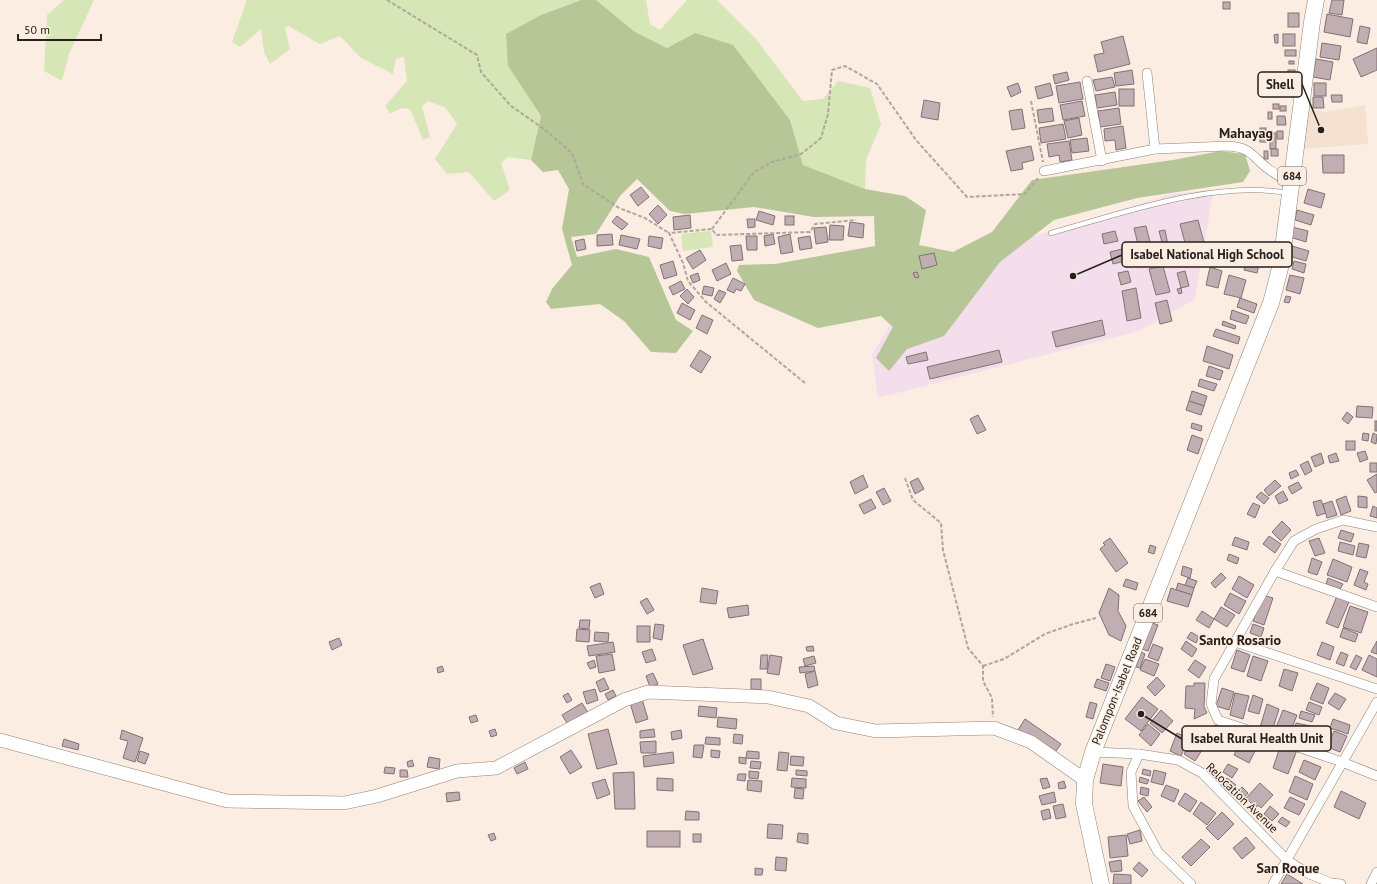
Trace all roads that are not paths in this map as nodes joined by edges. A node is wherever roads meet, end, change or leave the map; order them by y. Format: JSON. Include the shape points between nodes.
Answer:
{"nodes":[{"id":1,"x":1316,"y":0,"type":"edge"},
{"id":2,"x":1147,"y":73,"type":"dead end"},
{"id":3,"x":1087,"y":82,"type":"dead end"},
{"id":4,"x":1155,"y":149,"type":"junction"},
{"id":5,"x":1102,"y":161,"type":"junction"},
{"id":6,"x":1044,"y":171,"type":"road end"},
{"id":7,"x":1290,"y":188,"type":"junction"},
{"id":8,"x":1051,"y":234,"type":"dead end"},
{"id":9,"x":1377,"y":527,"type":"edge"},
{"id":10,"x":1275,"y":571,"type":"junction"},
{"id":11,"x":1377,"y":607,"type":"edge"},
{"id":12,"x":1236,"y":642,"type":"junction"},
{"id":13,"x":1377,"y":690,"type":"edge"},
{"id":14,"x":1377,"y":702,"type":"edge"},
{"id":15,"x":0,"y":740,"type":"edge"},
{"id":16,"x":1093,"y":752,"type":"junction"},
{"id":17,"x":1139,"y":754,"type":"junction"},
{"id":18,"x":1342,"y":762,"type":"junction"},
{"id":19,"x":1377,"y":776,"type":"edge"},
{"id":20,"x":1085,"y":780,"type":"junction"},
{"id":21,"x":1287,"y":860,"type":"junction"},
{"id":22,"x":1377,"y":872,"type":"edge"},
{"id":23,"x":1101,"y":884,"type":"edge"},
{"id":24,"x":1191,"y":884,"type":"edge"},
{"id":25,"x":1273,"y":884,"type":"edge"},
{"id":26,"x":1341,"y":884,"type":"edge"},
{"id":27,"x":1371,"y":884,"type":"edge"}],
"edges":[{"from":1,"to":7,"type":"highway","number":"684"},
{"from":2,"to":4,"type":"street"},
{"from":3,"to":5,"type":"street"},
{"from":4,"to":5,"type":"street"},
{"from":4,"to":7,"type":"street","via":[[1238,147],[1250,151]]},
{"from":5,"to":6,"type":"street"},
{"from":7,"to":8,"type":"lane","via":[[1176,198]]},
{"from":7,"to":16,"type":"highway","name":"Palompon-Isabel Road","number":"684","via":[[1281,264],[1271,303]]},
{"from":9,"to":10,"type":"street","via":[[1343,520],[1316,529],[1294,541]]},
{"from":10,"to":11,"type":"street"},
{"from":10,"to":12,"type":"street"},
{"from":12,"to":13,"type":"street"},
{"from":12,"to":18,"type":"street","via":[[1214,679],[1211,704],[1218,720]]},
{"from":14,"to":18,"type":"street"},
{"from":15,"to":20,"type":"street","via":[[227,802],[344,803],[377,796],[457,771],[496,768],[624,700],[648,692],[768,697],[809,706],[836,723],[876,731],[994,728],[1031,742]]},
{"from":16,"to":17,"type":"street","name":"Relocation Avenue"},
{"from":16,"to":20,"type":"highway","name":"Palompon-Isabel Road","number":"684"},
{"from":17,"to":21,"type":"street","name":"Relocation Avenue","via":[[1178,760],[1202,773]]},
{"from":17,"to":24,"type":"street","via":[[1131,772],[1134,806],[1158,852]]},
{"from":18,"to":19,"type":"street"},
{"from":18,"to":21,"type":"street"},
{"from":20,"to":23,"type":"highway","name":"Palompon-Isabel Road","number":"684","via":[[1084,804]]},
{"from":21,"to":25,"type":"street"},
{"from":21,"to":26,"type":"street","name":"Relocation Avenue","via":[[1307,873],[1331,883]]},
{"from":22,"to":27,"type":"street"}]}
